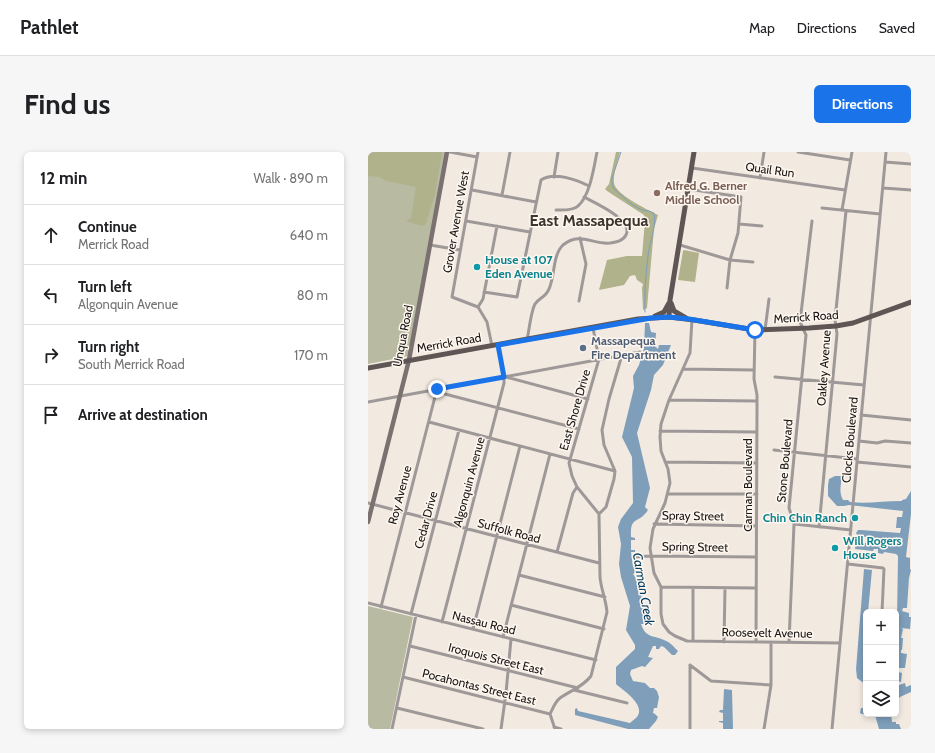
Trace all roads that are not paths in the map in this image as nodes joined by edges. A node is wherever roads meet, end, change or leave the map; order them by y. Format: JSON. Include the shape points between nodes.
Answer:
{"nodes":[{"id":1,"x":447,"y":152,"type":"edge"},
{"id":2,"x":450,"y":152,"type":"edge"},
{"id":3,"x":478,"y":152,"type":"edge"},
{"id":4,"x":510,"y":152,"type":"edge"},
{"id":5,"x":558,"y":152,"type":"edge"},
{"id":6,"x":597,"y":152,"type":"edge"},
{"id":7,"x":694,"y":152,"type":"edge"},
{"id":8,"x":764,"y":152,"type":"edge"},
{"id":9,"x":798,"y":152,"type":"edge"},
{"id":10,"x":852,"y":152,"type":"edge"},
{"id":11,"x":886,"y":152,"type":"edge"},
{"id":12,"x":478,"y":157,"type":"junction"},
{"id":13,"x":850,"y":160,"type":"junction"},
{"id":14,"x":885,"y":162,"type":"junction"},
{"id":15,"x":911,"y":164,"type":"edge"},
{"id":16,"x":692,"y":168,"type":"junction"},
{"id":17,"x":554,"y":177,"type":"junction"},
{"id":18,"x":760,"y":178,"type":"junction"},
{"id":19,"x":589,"y":186,"type":"junction"},
{"id":20,"x":883,"y":188,"type":"junction"},
{"id":21,"x":688,"y":189,"type":"junction"},
{"id":22,"x":472,"y":190,"type":"junction"},
{"id":23,"x":845,"y":190,"type":"junction"},
{"id":24,"x":911,"y":190,"type":"edge"},
{"id":25,"x":502,"y":196,"type":"junction"},
{"id":26,"x":584,"y":197,"type":"junction"},
{"id":27,"x":536,"y":202,"type":"junction"},
{"id":28,"x":822,"y":208,"type":"dead end"},
{"id":29,"x":556,"y":210,"type":"dead end"},
{"id":30,"x":842,"y":210,"type":"junction"},
{"id":31,"x":846,"y":211,"type":"junction"},
{"id":32,"x":880,"y":214,"type":"junction"},
{"id":33,"x":466,"y":221,"type":"junction"},
{"id":34,"x":812,"y":221,"type":"dead end"},
{"id":35,"x":739,"y":224,"type":"junction"},
{"id":36,"x":497,"y":226,"type":"junction"},
{"id":37,"x":762,"y":226,"type":"dead end"},
{"id":38,"x":530,"y":232,"type":"junction"},
{"id":39,"x":580,"y":238,"type":"junction"},
{"id":40,"x":430,"y":245,"type":"junction"},
{"id":41,"x":680,"y":245,"type":"junction"},
{"id":42,"x":460,"y":250,"type":"junction"},
{"id":43,"x":730,"y":260,"type":"junction"},
{"id":44,"x":753,"y":262,"type":"dead end"},
{"id":45,"x":727,"y":288,"type":"dead end"},
{"id":46,"x":484,"y":292,"type":"junction"},
{"id":47,"x":769,"y":299,"type":"dead end"},
{"id":48,"x":670,"y":300,"type":"junction"},
{"id":49,"x":579,"y":301,"type":"dead end"},
{"id":50,"x":911,"y":302,"type":"edge"},
{"id":51,"x":478,"y":307,"type":"junction"},
{"id":52,"x":669,"y":317,"type":"junction"},
{"id":53,"x":870,"y":317,"type":"junction"},
{"id":54,"x":651,"y":318,"type":"junction"},
{"id":55,"x":690,"y":319,"type":"junction"},
{"id":56,"x":836,"y":326,"type":"junction"},
{"id":57,"x":593,"y":328,"type":"junction"},
{"id":58,"x":803,"y":329,"type":"junction"},
{"id":59,"x":755,"y":330,"type":"junction"},
{"id":60,"x":765,"y":330,"type":"junction"},
{"id":61,"x":527,"y":340,"type":"junction"},
{"id":62,"x":498,"y":345,"type":"junction"},
{"id":63,"x":492,"y":346,"type":"junction"},
{"id":64,"x":640,"y":352,"type":"dead end"},
{"id":65,"x":622,"y":355,"type":"junction"},
{"id":66,"x":599,"y":359,"type":"junction"},
{"id":67,"x":409,"y":360,"type":"junction"},
{"id":68,"x":368,"y":368,"type":"edge"},
{"id":69,"x":684,"y":369,"type":"junction"},
{"id":70,"x":754,"y":370,"type":"junction"},
{"id":71,"x":504,"y":377,"type":"junction"},
{"id":72,"x":775,"y":377,"type":"dead end"},
{"id":73,"x":801,"y":379,"type":"junction"},
{"id":74,"x":832,"y":382,"type":"junction"},
{"id":75,"x":864,"y":385,"type":"junction"},
{"id":76,"x":437,"y":389,"type":"junction"},
{"id":77,"x":401,"y":396,"type":"junction"},
{"id":78,"x":588,"y":399,"type":"junction"},
{"id":79,"x":669,"y":400,"type":"junction"},
{"id":80,"x":757,"y":401,"type":"junction"},
{"id":81,"x":368,"y":402,"type":"edge"},
{"id":82,"x":497,"y":408,"type":"junction"},
{"id":83,"x":861,"y":415,"type":"junction"},
{"id":84,"x":911,"y":420,"type":"edge"},
{"id":85,"x":429,"y":422,"type":"junction"},
{"id":86,"x":579,"y":429,"type":"junction"},
{"id":87,"x":459,"y":430,"type":"junction"},
{"id":88,"x":660,"y":431,"type":"junction"},
{"id":89,"x":757,"y":432,"type":"junction"},
{"id":90,"x":490,"y":438,"type":"junction"},
{"id":91,"x":859,"y":441,"type":"junction"},
{"id":92,"x":911,"y":443,"type":"edge"},
{"id":93,"x":520,"y":446,"type":"junction"},
{"id":94,"x":774,"y":450,"type":"dead end"},
{"id":95,"x":794,"y":453,"type":"junction"},
{"id":96,"x":550,"y":454,"type":"junction"},
{"id":97,"x":826,"y":456,"type":"junction"},
{"id":98,"x":570,"y":459,"type":"junction"},
{"id":99,"x":857,"y":460,"type":"junction"},
{"id":100,"x":665,"y":462,"type":"junction"},
{"id":101,"x":757,"y":463,"type":"junction"},
{"id":102,"x":910,"y":467,"type":"edge"},
{"id":103,"x":615,"y":471,"type":"junction"},
{"id":104,"x":577,"y":487,"type":"junction"},
{"id":105,"x":668,"y":494,"type":"junction"},
{"id":106,"x":757,"y":494,"type":"junction"},
{"id":107,"x":370,"y":504,"type":"edge"},
{"id":108,"x":405,"y":513,"type":"junction"},
{"id":109,"x":599,"y":514,"type":"junction"},
{"id":110,"x":435,"y":521,"type":"junction"},
{"id":111,"x":368,"y":522,"type":"edge"},
{"id":112,"x":654,"y":524,"type":"junction"},
{"id":113,"x":794,"y":524,"type":"junction"},
{"id":114,"x":756,"y":526,"type":"junction"},
{"id":115,"x":819,"y":527,"type":"junction"},
{"id":116,"x":466,"y":529,"type":"junction"},
{"id":117,"x":851,"y":530,"type":"junction"},
{"id":118,"x":497,"y":537,"type":"junction"},
{"id":119,"x":527,"y":545,"type":"junction"},
{"id":120,"x":557,"y":552,"type":"junction"},
{"id":121,"x":650,"y":556,"type":"junction"},
{"id":122,"x":634,"y":557,"type":"dead end"},
{"id":123,"x":756,"y":557,"type":"junction"},
{"id":124,"x":599,"y":563,"type":"junction"},
{"id":125,"x":848,"y":564,"type":"junction"},
{"id":126,"x":519,"y":575,"type":"junction"},
{"id":127,"x":661,"y":587,"type":"junction"},
{"id":128,"x":693,"y":588,"type":"junction"},
{"id":129,"x":725,"y":588,"type":"junction"},
{"id":130,"x":756,"y":588,"type":"junction"},
{"id":131,"x":605,"y":597,"type":"junction"},
{"id":132,"x":368,"y":604,"type":"edge"},
{"id":133,"x":511,"y":605,"type":"junction"},
{"id":134,"x":381,"y":607,"type":"junction"},
{"id":135,"x":882,"y":609,"type":"edge"},
{"id":136,"x":411,"y":614,"type":"junction"},
{"id":137,"x":416,"y":615,"type":"junction"},
{"id":138,"x":442,"y":622,"type":"junction"},
{"id":139,"x":604,"y":629,"type":"junction"},
{"id":140,"x":473,"y":630,"type":"junction"},
{"id":141,"x":503,"y":637,"type":"junction"},
{"id":142,"x":511,"y":639,"type":"junction"},
{"id":143,"x":693,"y":641,"type":"junction"},
{"id":144,"x":724,"y":642,"type":"junction"},
{"id":145,"x":756,"y":642,"type":"junction"},
{"id":146,"x":771,"y":642,"type":"junction"},
{"id":147,"x":789,"y":642,"type":"junction"},
{"id":148,"x":840,"y":643,"type":"junction"},
{"id":149,"x":410,"y":646,"type":"junction"},
{"id":150,"x":596,"y":660,"type":"junction"},
{"id":151,"x":508,"y":671,"type":"junction"},
{"id":152,"x":403,"y":677,"type":"junction"},
{"id":153,"x":771,"y":685,"type":"junction"},
{"id":154,"x":576,"y":689,"type":"junction"},
{"id":155,"x":505,"y":702,"type":"junction"},
{"id":156,"x":628,"y":703,"type":"dead end"},
{"id":157,"x":397,"y":708,"type":"junction"},
{"id":158,"x":550,"y":714,"type":"junction"},
{"id":159,"x":554,"y":728,"type":"edge"},
{"id":160,"x":392,"y":729,"type":"edge"},
{"id":161,"x":483,"y":729,"type":"edge"},
{"id":162,"x":501,"y":729,"type":"edge"},
{"id":163,"x":561,"y":729,"type":"edge"},
{"id":164,"x":690,"y":729,"type":"edge"},
{"id":165,"x":764,"y":729,"type":"edge"},
{"id":166,"x":832,"y":729,"type":"edge"}],
"edges":[{"from":1,"to":40,"type":"street","name":"Unqua Road"},
{"from":2,"to":12,"type":"street"},
{"from":3,"to":12,"type":"street","name":"Grover Avenue West"},
{"from":4,"to":25,"type":"street"},
{"from":5,"to":17,"type":"street"},
{"from":6,"to":19,"type":"street"},
{"from":7,"to":16,"type":"main road"},
{"from":8,"to":18,"type":"street"},
{"from":9,"to":13,"type":"street"},
{"from":10,"to":13,"type":"street"},
{"from":11,"to":14,"type":"street","name":"Clocks Boulevard"},
{"from":12,"to":22,"type":"street","name":"Grover Avenue West"},
{"from":13,"to":23,"type":"street"},
{"from":14,"to":15,"type":"street"},
{"from":14,"to":20,"type":"street","name":"Clocks Boulevard"},
{"from":16,"to":18,"type":"street","name":"Quail Run"},
{"from":16,"to":21,"type":"main road"},
{"from":17,"to":19,"type":"street","via":[[572,178]]},
{"from":17,"to":27,"type":"street","via":[[541,180]]},
{"from":18,"to":23,"type":"street","name":"Quail Run"},
{"from":19,"to":26,"type":"street"},
{"from":20,"to":24,"type":"street"},
{"from":20,"to":32,"type":"street","name":"Clocks Boulevard"},
{"from":21,"to":35,"type":"street","via":[[741,197]]},
{"from":21,"to":41,"type":"main road"},
{"from":22,"to":25,"type":"street"},
{"from":22,"to":33,"type":"street","name":"Grover Avenue West"},
{"from":23,"to":30,"type":"street"},
{"from":25,"to":27,"type":"street"},
{"from":26,"to":29,"type":"street","via":[[574,208]]},
{"from":26,"to":39,"type":"street","via":[[622,219],[627,230],[621,240],[611,242]]},
{"from":27,"to":38,"type":"street"},
{"from":28,"to":30,"type":"street"},
{"from":30,"to":31,"type":"street"},
{"from":31,"to":32,"type":"street"},
{"from":31,"to":56,"type":"street","name":"Oakley Avenue","via":[[834,320]]},
{"from":32,"to":53,"type":"street","name":"Clocks Boulevard"},
{"from":33,"to":36,"type":"street"},
{"from":33,"to":42,"type":"street","name":"Grover Avenue West"},
{"from":34,"to":58,"type":"street","name":"Stone Boulevard","via":[[800,322]]},
{"from":35,"to":37,"type":"street"},
{"from":35,"to":43,"type":"street"},
{"from":36,"to":38,"type":"street"},
{"from":36,"to":46,"type":"street"},
{"from":38,"to":46,"type":"street","via":[[518,297]]},
{"from":39,"to":49,"type":"street","via":[[586,264]]},
{"from":39,"to":61,"type":"street","via":[[562,246],[555,259],[548,291],[534,305]]},
{"from":40,"to":42,"type":"street"},
{"from":40,"to":67,"type":"street","name":"Unqua Road"},
{"from":41,"to":43,"type":"street"},
{"from":41,"to":48,"type":"main road"},
{"from":42,"to":51,"type":"street","name":"Grover Avenue West","via":[[452,295],[453,298]]},
{"from":43,"to":44,"type":"street"},
{"from":43,"to":45,"type":"street"},
{"from":46,"to":51,"type":"street"},
{"from":47,"to":60,"type":"street"},
{"from":48,"to":52,"type":"main road"},
{"from":48,"to":54,"type":"main road","via":[[664,312]]},
{"from":48,"to":55,"type":"main road","via":[[674,311]]},
{"from":50,"to":53,"type":"main road","name":"Merrick Road"},
{"from":51,"to":63,"type":"street","via":[[487,322]]},
{"from":52,"to":54,"type":"main road","name":"Merrick Road"},
{"from":52,"to":55,"type":"main road","name":"Merrick Road"},
{"from":53,"to":56,"type":"main road","name":"Merrick Road"},
{"from":53,"to":75,"type":"street","name":"Clocks Boulevard"},
{"from":54,"to":57,"type":"main road","name":"Merrick Road"},
{"from":55,"to":59,"type":"main road","name":"Merrick Road"},
{"from":55,"to":69,"type":"street","via":[[690,353]]},
{"from":56,"to":58,"type":"main road","name":"Merrick Road"},
{"from":56,"to":74,"type":"street","name":"Oakley Avenue"},
{"from":57,"to":61,"type":"main road","name":"Merrick Road"},
{"from":57,"to":66,"type":"street","name":"East Shore Drive"},
{"from":58,"to":60,"type":"main road","name":"Merrick Road"},
{"from":58,"to":73,"type":"street","name":"Stone Boulevard","via":[[806,335]]},
{"from":59,"to":60,"type":"main road","name":"Merrick Road"},
{"from":59,"to":70,"type":"street","name":"Carman Boulevard"},
{"from":61,"to":62,"type":"main road","name":"Merrick Road"},
{"from":62,"to":63,"type":"main road","name":"Merrick Road"},
{"from":62,"to":71,"type":"street","name":"Algonquin Avenue"},
{"from":63,"to":67,"type":"main road","name":"Merrick Road"},
{"from":64,"to":65,"type":"street"},
{"from":65,"to":66,"type":"street"},
{"from":65,"to":103,"type":"street","via":[[602,430],[604,445]]},
{"from":66,"to":71,"type":"street"},
{"from":66,"to":78,"type":"street","name":"East Shore Drive"},
{"from":67,"to":68,"type":"main road","name":"Merrick Road"},
{"from":67,"to":77,"type":"street","name":"Unqua Road"},
{"from":69,"to":70,"type":"street"},
{"from":69,"to":79,"type":"street"},
{"from":70,"to":80,"type":"street","name":"Carman Boulevard"},
{"from":71,"to":76,"type":"street"},
{"from":71,"to":78,"type":"street"},
{"from":71,"to":82,"type":"street","name":"Algonquin Avenue"},
{"from":72,"to":73,"type":"street"},
{"from":73,"to":74,"type":"street"},
{"from":73,"to":95,"type":"street","name":"Stone Boulevard"},
{"from":74,"to":75,"type":"street"},
{"from":74,"to":97,"type":"street","name":"Oakley Avenue"},
{"from":75,"to":83,"type":"street","name":"Clocks Boulevard"},
{"from":76,"to":77,"type":"street"},
{"from":76,"to":82,"type":"street","via":[[445,394]]},
{"from":76,"to":85,"type":"street","name":"Roy Avenue"},
{"from":77,"to":81,"type":"street"},
{"from":77,"to":107,"type":"street","name":"Unqua Road"},
{"from":78,"to":86,"type":"street","name":"East Shore Drive"},
{"from":79,"to":80,"type":"street"},
{"from":79,"to":88,"type":"street"},
{"from":80,"to":89,"type":"street","name":"Carman Boulevard"},
{"from":82,"to":86,"type":"street"},
{"from":82,"to":90,"type":"street","name":"Algonquin Avenue"},
{"from":83,"to":84,"type":"street"},
{"from":83,"to":91,"type":"street","name":"Clocks Boulevard"},
{"from":85,"to":87,"type":"street"},
{"from":85,"to":108,"type":"street","name":"Roy Avenue"},
{"from":86,"to":98,"type":"street","name":"East Shore Drive"},
{"from":87,"to":90,"type":"street"},
{"from":87,"to":110,"type":"street","name":"Cedar Drive"},
{"from":88,"to":89,"type":"street"},
{"from":88,"to":100,"type":"street","via":[[661,451]]},
{"from":89,"to":101,"type":"street","name":"Carman Boulevard"},
{"from":90,"to":93,"type":"street"},
{"from":90,"to":116,"type":"street","name":"Algonquin Avenue"},
{"from":91,"to":92,"type":"street"},
{"from":91,"to":99,"type":"street","name":"Clocks Boulevard"},
{"from":93,"to":96,"type":"street"},
{"from":93,"to":118,"type":"street"},
{"from":94,"to":95,"type":"street"},
{"from":95,"to":97,"type":"street"},
{"from":95,"to":113,"type":"street","name":"Stone Boulevard","via":[[789,508]]},
{"from":96,"to":98,"type":"street"},
{"from":96,"to":119,"type":"street"},
{"from":97,"to":99,"type":"street"},
{"from":97,"to":115,"type":"street","name":"Oakley Avenue"},
{"from":98,"to":103,"type":"street"},
{"from":98,"to":104,"type":"street","name":"East Shore Drive","via":[[572,476]]},
{"from":99,"to":102,"type":"street"},
{"from":99,"to":117,"type":"street","name":"Clocks Boulevard"},
{"from":100,"to":101,"type":"street"},
{"from":100,"to":105,"type":"street","via":[[670,476]]},
{"from":101,"to":106,"type":"street","name":"Carman Boulevard"},
{"from":103,"to":109,"type":"street","via":[[613,488],[606,507]]},
{"from":104,"to":109,"type":"street","name":"East Shore Drive"},
{"from":104,"to":120,"type":"street","via":[[572,493]]},
{"from":105,"to":106,"type":"street"},
{"from":105,"to":112,"type":"street"},
{"from":106,"to":114,"type":"street","name":"Carman Boulevard"},
{"from":107,"to":108,"type":"street","name":"Suffolk Road"},
{"from":107,"to":111,"type":"street","name":"Unqua Road"},
{"from":108,"to":110,"type":"street","name":"Suffolk Road"},
{"from":108,"to":134,"type":"street","name":"Roy Avenue"},
{"from":109,"to":124,"type":"street"},
{"from":110,"to":116,"type":"street","name":"Suffolk Road"},
{"from":110,"to":136,"type":"street","name":"Cedar Drive"},
{"from":112,"to":114,"type":"street","name":"Spray Street"},
{"from":112,"to":121,"type":"street"},
{"from":113,"to":115,"type":"street"},
{"from":113,"to":147,"type":"street","name":"Stone Boulevard"},
{"from":114,"to":123,"type":"street","name":"Carman Boulevard"},
{"from":115,"to":117,"type":"street"},
{"from":116,"to":118,"type":"street","name":"Suffolk Road"},
{"from":116,"to":138,"type":"street","name":"Algonquin Avenue"},
{"from":117,"to":125,"type":"street","name":"Clocks Boulevard"},
{"from":118,"to":119,"type":"street","name":"Suffolk Road"},
{"from":118,"to":140,"type":"street"},
{"from":119,"to":120,"type":"street","name":"Suffolk Road"},
{"from":119,"to":126,"type":"street"},
{"from":120,"to":124,"type":"street","name":"Suffolk Road"},
{"from":121,"to":122,"type":"street","name":"Spring Street"},
{"from":121,"to":123,"type":"street","name":"Spring Street"},
{"from":121,"to":127,"type":"street"},
{"from":123,"to":130,"type":"street","name":"Carman Boulevard"},
{"from":124,"to":131,"type":"street","via":[[600,583]]},
{"from":125,"to":135,"type":"street","via":[[884,569]]},
{"from":125,"to":148,"type":"street","name":"Clocks Boulevard"},
{"from":126,"to":131,"type":"street"},
{"from":126,"to":133,"type":"street"},
{"from":127,"to":128,"type":"street"},
{"from":127,"to":143,"type":"street","name":"Roosevelt Avenue","via":[[663,624],[675,636]]},
{"from":128,"to":129,"type":"street"},
{"from":128,"to":143,"type":"street"},
{"from":129,"to":130,"type":"street"},
{"from":129,"to":144,"type":"street"},
{"from":130,"to":145,"type":"street","name":"Carman Boulevard"},
{"from":131,"to":139,"type":"street","via":[[607,612]]},
{"from":132,"to":134,"type":"street","name":"Nassau Road"},
{"from":133,"to":139,"type":"street"},
{"from":133,"to":141,"type":"street"},
{"from":134,"to":136,"type":"street","name":"Nassau Road"},
{"from":136,"to":137,"type":"street","name":"Nassau Road"},
{"from":137,"to":138,"type":"street","name":"Nassau Road"},
{"from":137,"to":149,"type":"street"},
{"from":138,"to":140,"type":"street","name":"Nassau Road"},
{"from":139,"to":150,"type":"street"},
{"from":140,"to":141,"type":"street","name":"Nassau Road"},
{"from":141,"to":142,"type":"street","name":"Nassau Road"},
{"from":142,"to":150,"type":"street","name":"Nassau Road"},
{"from":142,"to":151,"type":"street"},
{"from":143,"to":144,"type":"street","name":"Roosevelt Avenue"},
{"from":144,"to":145,"type":"street","name":"Roosevelt Avenue"},
{"from":145,"to":146,"type":"street","name":"Roosevelt Avenue"},
{"from":146,"to":147,"type":"street","name":"Roosevelt Avenue"},
{"from":146,"to":153,"type":"street"},
{"from":147,"to":148,"type":"street","name":"Roosevelt Avenue"},
{"from":148,"to":166,"type":"street","name":"Clocks Boulevard"},
{"from":149,"to":151,"type":"street","name":"Iroquois Street East"},
{"from":149,"to":152,"type":"street"},
{"from":150,"to":154,"type":"street","via":[[591,676]]},
{"from":151,"to":154,"type":"street","name":"Iroquois Street East"},
{"from":151,"to":155,"type":"street"},
{"from":152,"to":155,"type":"street","name":"Pocahontas Street East"},
{"from":152,"to":157,"type":"street"},
{"from":153,"to":164,"type":"street","via":[[711,681],[690,665]]},
{"from":153,"to":165,"type":"street"},
{"from":154,"to":156,"type":"street","name":"Iroquois Street East"},
{"from":154,"to":158,"type":"street","via":[[557,700]]},
{"from":155,"to":158,"type":"street","name":"Pocahontas Street East"},
{"from":155,"to":162,"type":"street"},
{"from":157,"to":160,"type":"street"},
{"from":157,"to":161,"type":"street"},
{"from":158,"to":159,"type":"street"},
{"from":159,"to":163,"type":"street"}]}
